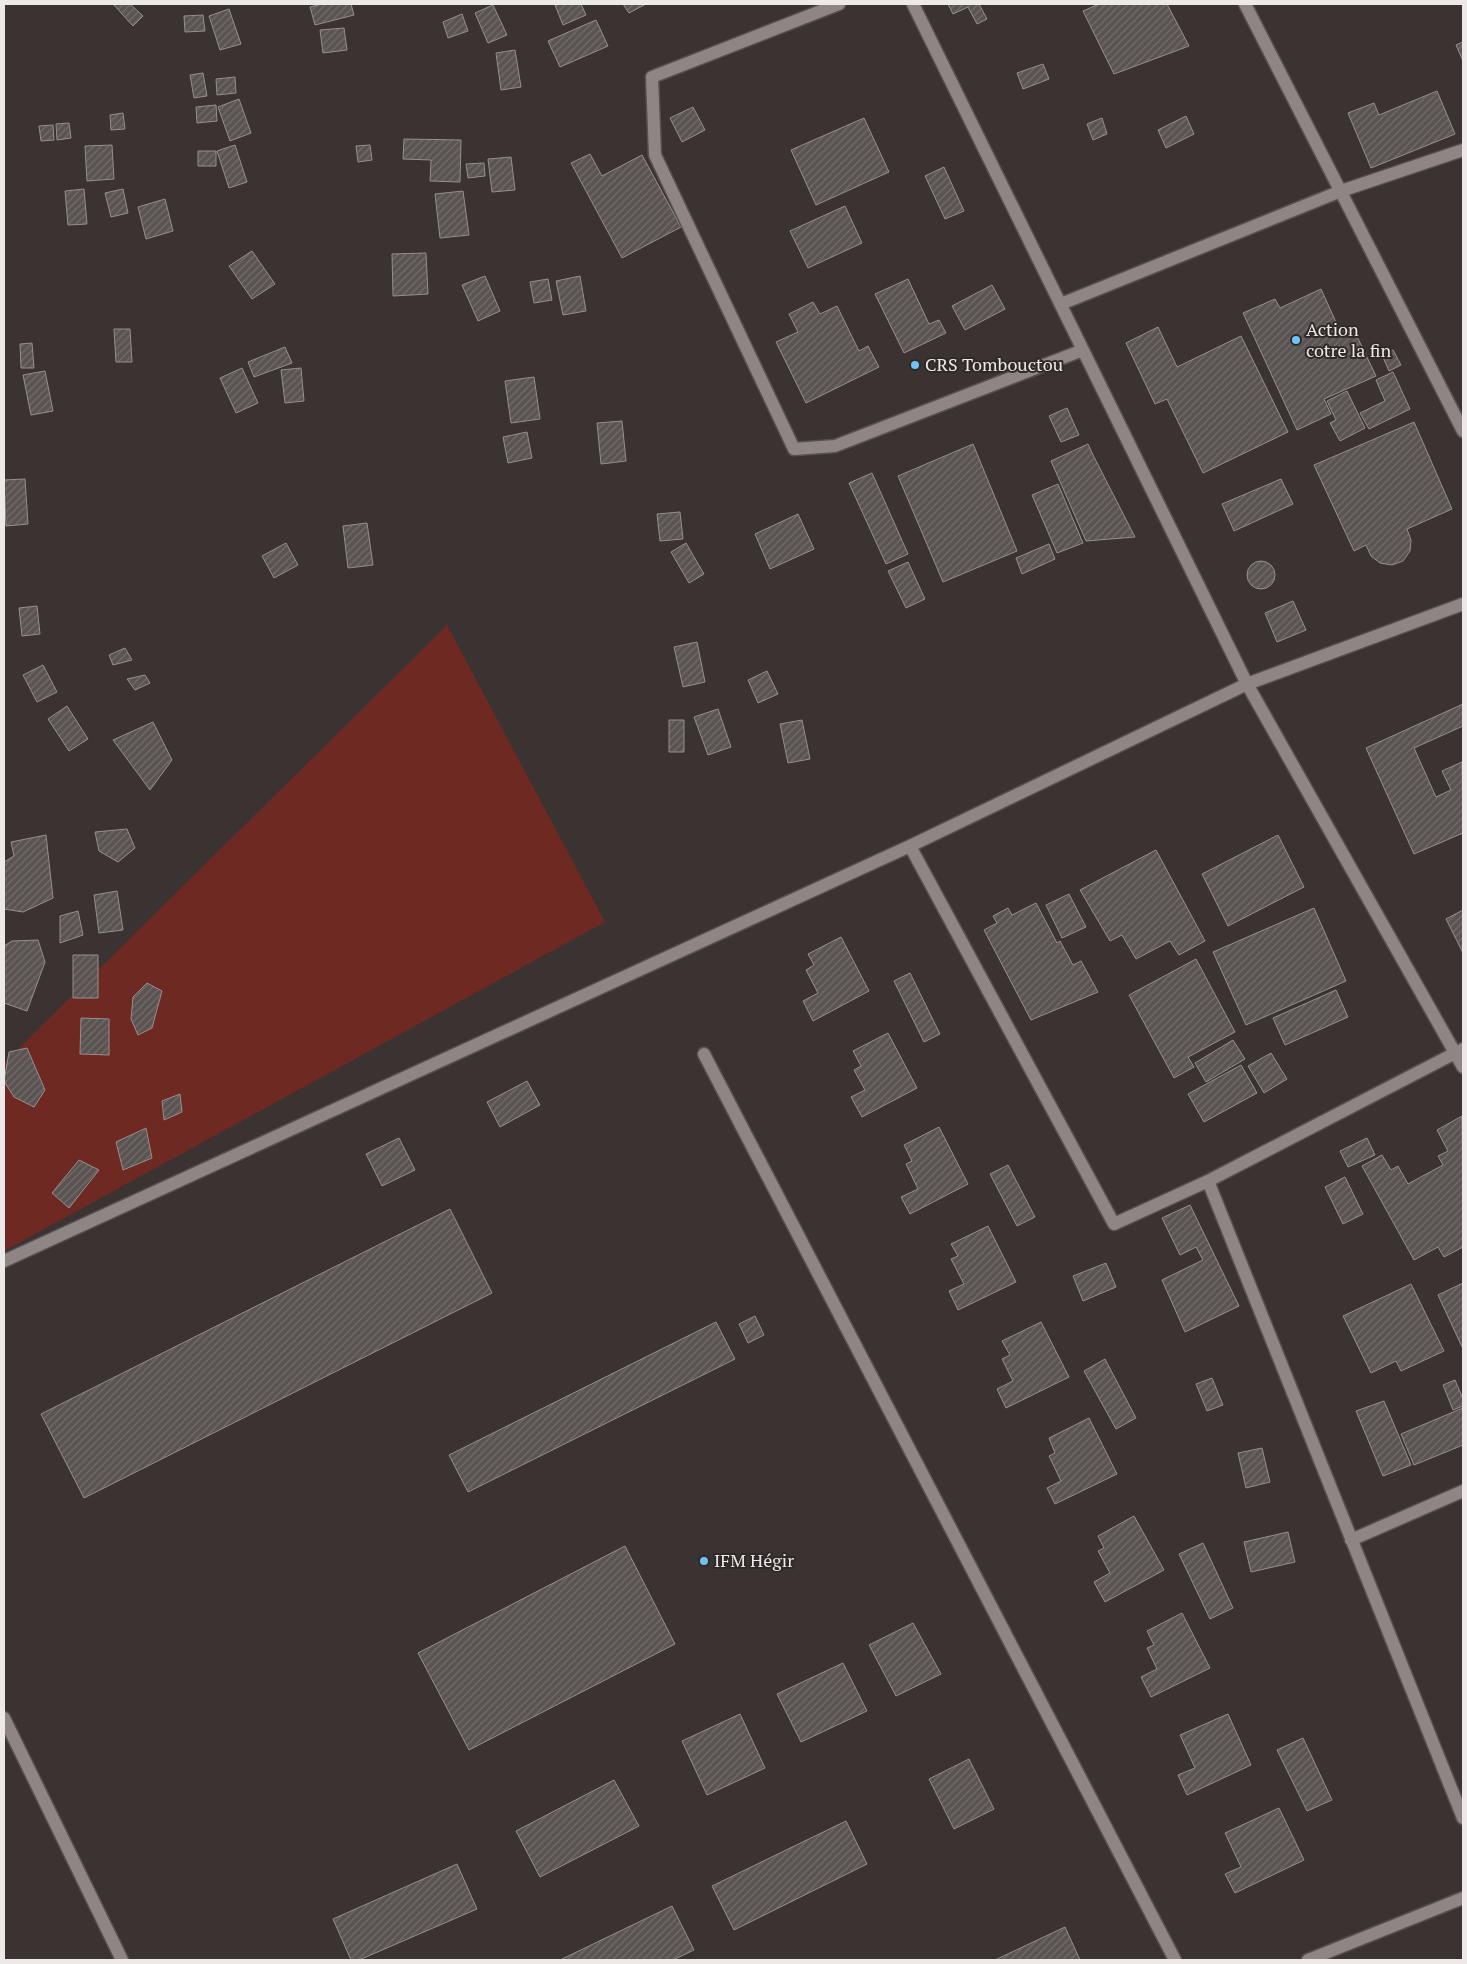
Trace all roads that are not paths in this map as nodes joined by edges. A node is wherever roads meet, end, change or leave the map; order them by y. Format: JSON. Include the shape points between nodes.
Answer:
{"nodes":[{"id":1,"x":839,"y":4,"type":"edge"},
{"id":2,"x":913,"y":4,"type":"edge"},
{"id":3,"x":1245,"y":4,"type":"edge"},
{"id":4,"x":1463,"y":150,"type":"edge"},
{"id":5,"x":1341,"y":191,"type":"junction"},
{"id":6,"x":1061,"y":304,"type":"junction"},
{"id":7,"x":1083,"y":350,"type":"junction"},
{"id":8,"x":1463,"y":431,"type":"edge"},
{"id":9,"x":1463,"y":604,"type":"edge"},
{"id":10,"x":1247,"y":684,"type":"junction"},
{"id":11,"x":910,"y":846,"type":"junction"},
{"id":12,"x":1459,"y":1051,"type":"edge"},
{"id":13,"x":704,"y":1054,"type":"dead end"},
{"id":14,"x":1463,"y":1067,"type":"edge"},
{"id":15,"x":1208,"y":1181,"type":"junction"},
{"id":16,"x":4,"y":1261,"type":"edge"},
{"id":17,"x":1463,"y":1491,"type":"edge"},
{"id":18,"x":1351,"y":1540,"type":"junction"},
{"id":19,"x":4,"y":1718,"type":"edge"},
{"id":20,"x":1463,"y":1818,"type":"edge"},
{"id":21,"x":1463,"y":1898,"type":"edge"},
{"id":22,"x":122,"y":1960,"type":"edge"},
{"id":23,"x":1175,"y":1960,"type":"edge"},
{"id":24,"x":1308,"y":1960,"type":"edge"}],
"edges":[{"from":1,"to":7,"type":"street","via":[[652,77],[655,155],[794,448],[835,446]]},
{"from":2,"to":6,"type":"street"},
{"from":3,"to":5,"type":"street"},
{"from":4,"to":5,"type":"street"},
{"from":5,"to":6,"type":"street"},
{"from":5,"to":8,"type":"street"},
{"from":6,"to":7,"type":"street"},
{"from":7,"to":10,"type":"street"},
{"from":9,"to":10,"type":"street"},
{"from":10,"to":11,"type":"street"},
{"from":10,"to":12,"type":"street"},
{"from":11,"to":15,"type":"street","via":[[1114,1224]]},
{"from":11,"to":16,"type":"street"},
{"from":12,"to":14,"type":"street"},
{"from":12,"to":15,"type":"street"},
{"from":13,"to":23,"type":"street"},
{"from":15,"to":18,"type":"street"},
{"from":17,"to":18,"type":"street"},
{"from":18,"to":20,"type":"street"},
{"from":19,"to":22,"type":"street"},
{"from":21,"to":24,"type":"street"}]}
